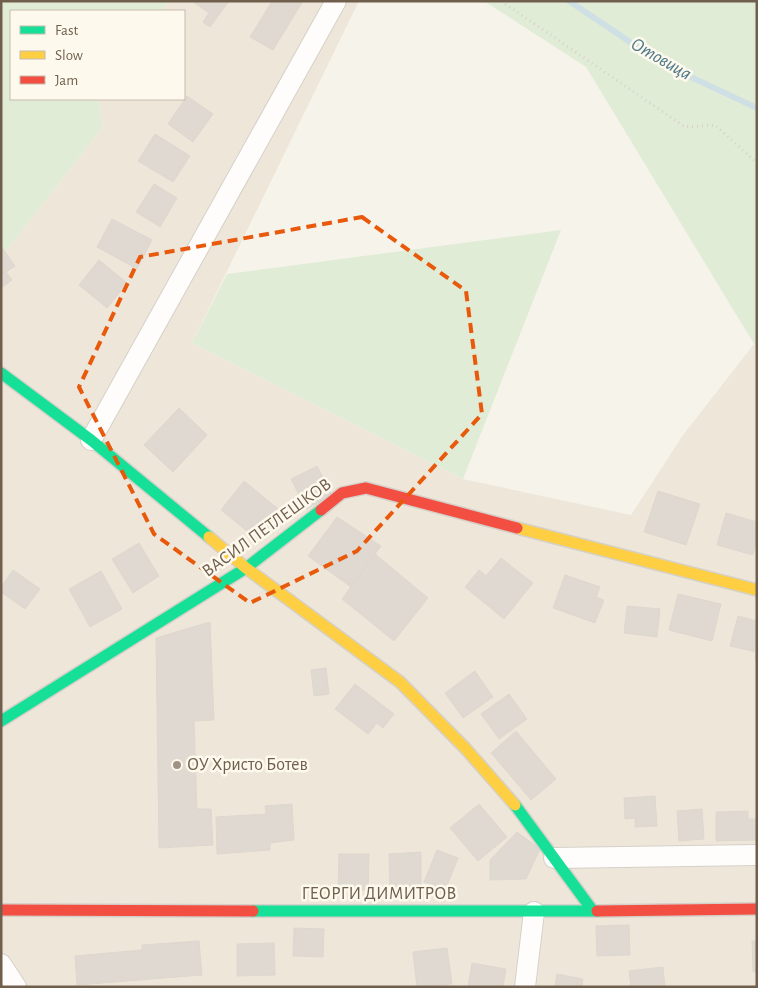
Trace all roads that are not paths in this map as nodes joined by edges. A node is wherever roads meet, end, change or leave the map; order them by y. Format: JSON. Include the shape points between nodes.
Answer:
{"nodes":[{"id":1,"x":336,"y":1,"type":"edge"},
{"id":2,"x":1,"y":374,"type":"edge"},
{"id":3,"x":91,"y":440,"type":"junction"},
{"id":4,"x":246,"y":568,"type":"junction"},
{"id":5,"x":757,"y":590,"type":"edge"},
{"id":6,"x":1,"y":721,"type":"edge"},
{"id":7,"x":757,"y":854,"type":"edge"},
{"id":8,"x":554,"y":858,"type":"junction"},
{"id":9,"x":757,"y":909,"type":"edge"},
{"id":10,"x":1,"y":910,"type":"edge"},
{"id":11,"x":534,"y":912,"type":"junction"},
{"id":12,"x":593,"y":912,"type":"junction"},
{"id":13,"x":1,"y":964,"type":"edge"},
{"id":14,"x":16,"y":987,"type":"edge"},
{"id":15,"x":525,"y":987,"type":"edge"}],
"edges":[{"from":1,"to":3,"type":"street"},
{"from":2,"to":3,"type":"street"},
{"from":3,"to":4,"type":"street"},
{"from":4,"to":5,"type":"street","name":"ВАСИЛ ПЕТЛЕШКОВ","via":[[342,493],[366,488]]},
{"from":4,"to":6,"type":"street","name":"ВАСИЛ ПЕТЛЕШКОВ"},
{"from":4,"to":8,"type":"street","via":[[400,682],[466,749],[520,811]]},
{"from":7,"to":8,"type":"street"},
{"from":8,"to":12,"type":"street"},
{"from":9,"to":12,"type":"street","name":"ГЕОРГИ ДИМИТРОВ"},
{"from":10,"to":11,"type":"street","name":"ГЕОРГИ ДИМИТРОВ"},
{"from":11,"to":12,"type":"street","name":"ГЕОРГИ ДИМИТРОВ"},
{"from":11,"to":15,"type":"street"},
{"from":13,"to":14,"type":"street"}]}
